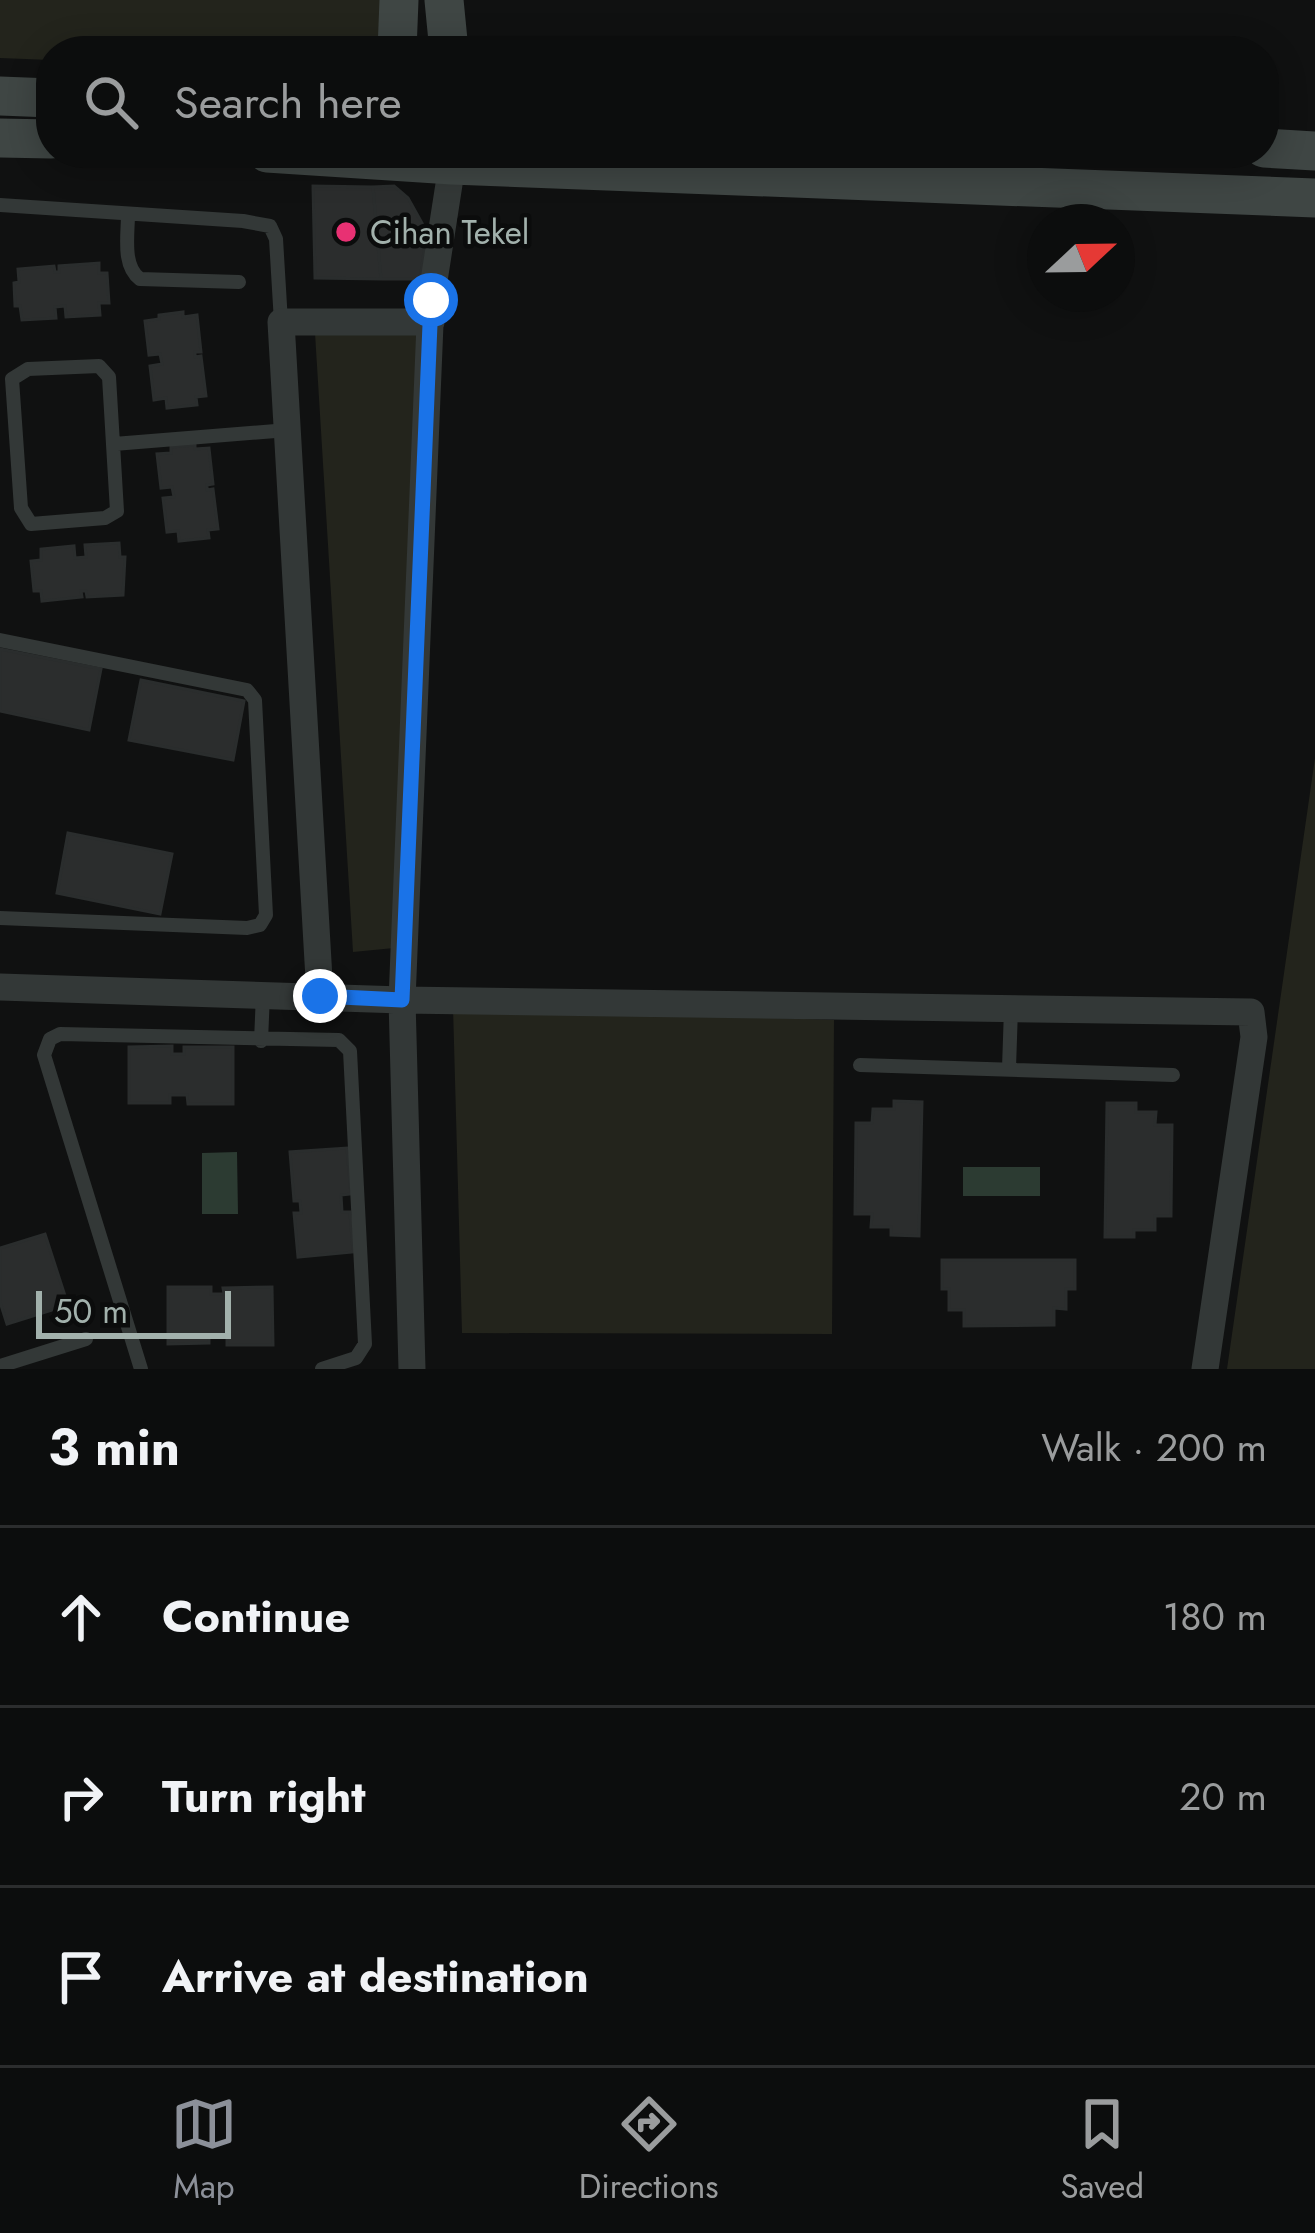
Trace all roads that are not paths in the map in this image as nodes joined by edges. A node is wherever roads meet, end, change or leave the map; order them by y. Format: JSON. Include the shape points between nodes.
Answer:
{"nodes":[{"id":1,"x":399,"y":0,"type":"edge"},
{"id":2,"x":444,"y":0,"type":"edge"},
{"id":3,"x":398,"y":36,"type":"edge"},
{"id":4,"x":448,"y":36,"type":"edge"},
{"id":5,"x":0,"y":96,"type":"edge"},
{"id":6,"x":36,"y":97,"type":"edge"},
{"id":7,"x":0,"y":138,"type":"edge"},
{"id":8,"x":36,"y":139,"type":"edge"},
{"id":9,"x":1279,"y":149,"type":"edge"},
{"id":10,"x":1315,"y":151,"type":"edge"},
{"id":11,"x":452,"y":168,"type":"edge"},
{"id":12,"x":652,"y":168,"type":"edge"},
{"id":13,"x":1315,"y":198,"type":"edge"},
{"id":14,"x":0,"y":205,"type":"edge"},
{"id":15,"x":128,"y":214,"type":"junction"},
{"id":16,"x":239,"y":282,"type":"dead end"},
{"id":17,"x":281,"y":322,"type":"junction"},
{"id":18,"x":430,"y":322,"type":"junction"},
{"id":19,"x":288,"y":430,"type":"junction"},
{"id":20,"x":114,"y":445,"type":"junction"},
{"id":21,"x":0,"y":640,"type":"edge"},
{"id":22,"x":0,"y":918,"type":"edge"},
{"id":23,"x":0,"y":987,"type":"edge"},
{"id":24,"x":263,"y":994,"type":"junction"},
{"id":25,"x":320,"y":996,"type":"junction"},
{"id":26,"x":402,"y":1000,"type":"junction"},
{"id":27,"x":1011,"y":1009,"type":"junction"},
{"id":28,"x":261,"y":1041,"type":"junction"},
{"id":29,"x":860,"y":1065,"type":"dead end"},
{"id":30,"x":1009,"y":1068,"type":"junction"},
{"id":31,"x":1173,"y":1075,"type":"dead end"},
{"id":32,"x":86,"y":1339,"type":"dead end"},
{"id":33,"x":0,"y":1366,"type":"edge"},
{"id":34,"x":141,"y":1369,"type":"edge"},
{"id":35,"x":322,"y":1369,"type":"edge"},
{"id":36,"x":412,"y":1369,"type":"edge"},
{"id":37,"x":1204,"y":1369,"type":"edge"}],
"edges":[{"from":1,"to":3,"type":"main road"},
{"from":2,"to":4,"type":"main road"},
{"from":5,"to":6,"type":"main road"},
{"from":7,"to":8,"type":"main road"},
{"from":9,"to":10,"type":"main road"},
{"from":11,"to":18,"type":"street"},
{"from":12,"to":13,"type":"main road"},
{"from":14,"to":15,"type":"lane"},
{"from":15,"to":16,"type":"lane","via":[[133,275]]},
{"from":15,"to":17,"type":"lane","via":[[270,226]]},
{"from":17,"to":18,"type":"street"},
{"from":17,"to":19,"type":"street"},
{"from":18,"to":26,"type":"street"},
{"from":19,"to":20,"type":"lane"},
{"from":19,"to":25,"type":"street"},
{"from":20,"to":20,"type":"lane","via":[[117,511],[32,524],[21,508],[12,379],[28,369],[99,366],[109,377]]},
{"from":21,"to":22,"type":"lane","via":[[247,690],[255,700],[266,915],[247,928]]},
{"from":23,"to":24,"type":"street"},
{"from":24,"to":25,"type":"street"},
{"from":24,"to":28,"type":"lane"},
{"from":25,"to":26,"type":"street"},
{"from":26,"to":27,"type":"street"},
{"from":26,"to":36,"type":"street"},
{"from":27,"to":30,"type":"lane"},
{"from":27,"to":37,"type":"street","via":[[1252,1012]]},
{"from":28,"to":34,"type":"lane","via":[[60,1034],[45,1047]]},
{"from":28,"to":35,"type":"lane","via":[[339,1040],[350,1051],[365,1344],[356,1358]]},
{"from":29,"to":30,"type":"lane"},
{"from":30,"to":31,"type":"lane"},
{"from":32,"to":33,"type":"lane"}]}
